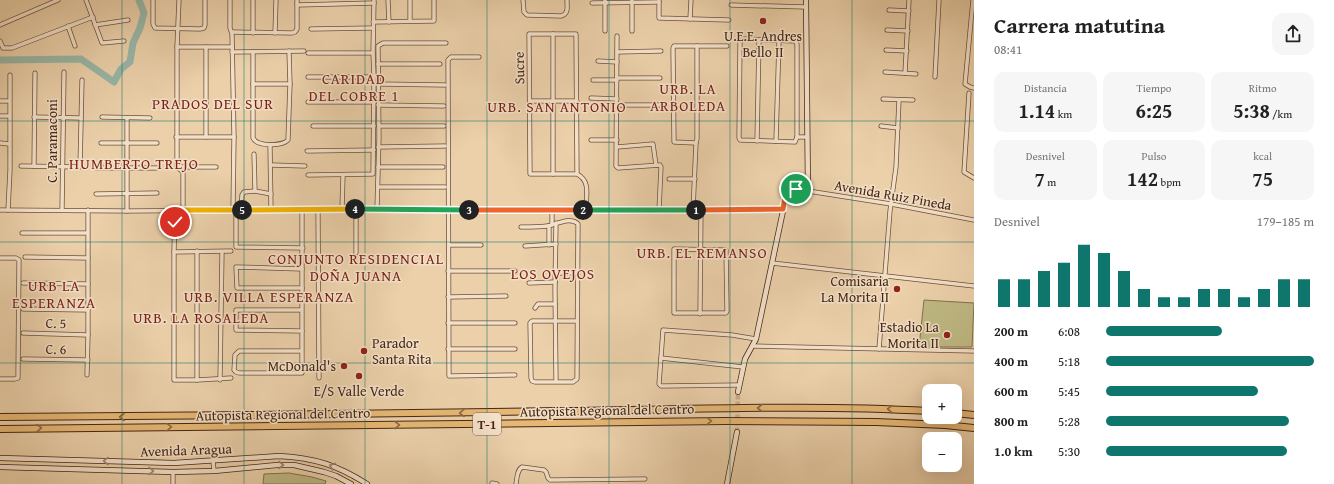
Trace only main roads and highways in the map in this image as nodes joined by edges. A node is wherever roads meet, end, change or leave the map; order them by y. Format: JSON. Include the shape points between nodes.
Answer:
{"nodes":[{"id":1,"x":922,"y":411,"type":"edge"},
{"id":2,"x":962,"y":414,"type":"edge"},
{"id":3,"x":974,"y":415,"type":"edge"},
{"id":4,"x":0,"y":417,"type":"edge"},
{"id":5,"x":0,"y":428,"type":"edge"},
{"id":6,"x":974,"y":428,"type":"edge"}],
"edges":[{"from":1,"to":4,"type":"highway","name":"Autopista Regional del Centro","number":"T-1","one_way":true,"via":[[746,408]]},
{"from":2,"to":3,"type":"highway"},
{"from":5,"to":6,"type":"highway","name":"Autopista Regional del Centro","number":"T-1","one_way":true,"via":[[726,421],[876,422]]}]}
